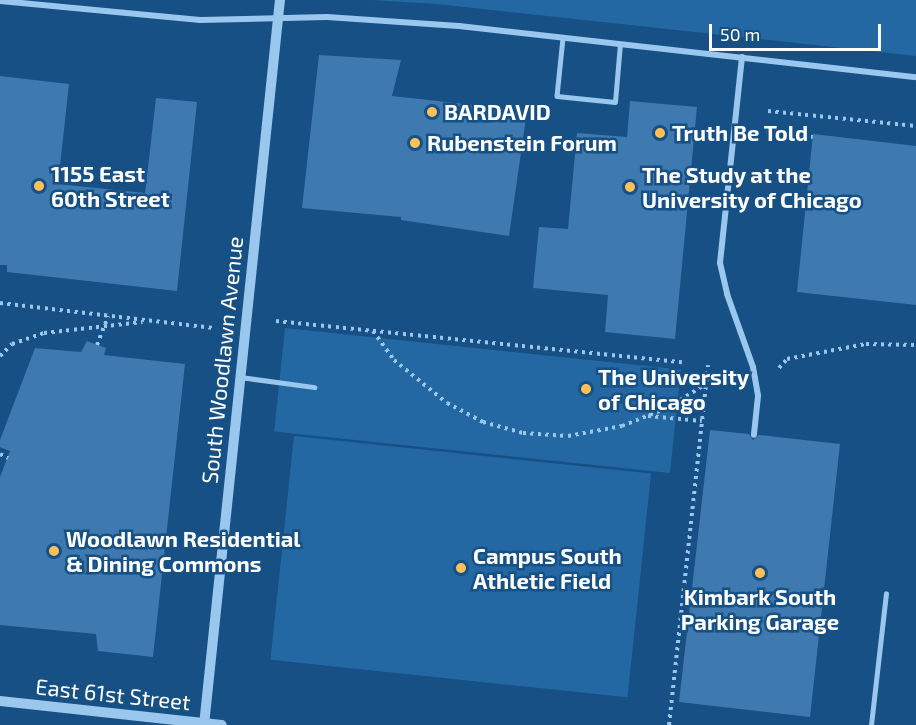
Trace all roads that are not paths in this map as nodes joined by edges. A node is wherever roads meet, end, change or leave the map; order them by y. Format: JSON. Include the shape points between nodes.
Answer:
{"nodes":[{"id":1,"x":280,"y":0,"type":"edge"},
{"id":2,"x":0,"y":2,"type":"edge"},
{"id":3,"x":278,"y":19,"type":"junction"},
{"id":4,"x":563,"y":38,"type":"junction"},
{"id":5,"x":620,"y":44,"type":"junction"},
{"id":6,"x":742,"y":57,"type":"junction"},
{"id":7,"x":916,"y":76,"type":"edge"},
{"id":8,"x":240,"y":377,"type":"junction"},
{"id":9,"x":314,"y":387,"type":"dead end"},
{"id":10,"x":754,"y":435,"type":"dead end"},
{"id":11,"x":886,"y":594,"type":"dead end"},
{"id":12,"x":0,"y":701,"type":"edge"},
{"id":13,"x":204,"y":724,"type":"edge"},
{"id":14,"x":222,"y":725,"type":"edge"},
{"id":15,"x":871,"y":725,"type":"edge"}],
"edges":[{"from":1,"to":3,"type":"street","name":"South Woodlawn Avenue"},
{"from":2,"to":3,"type":"street","via":[[200,20]]},
{"from":3,"to":4,"type":"street","via":[[369,19]]},
{"from":3,"to":8,"type":"street","name":"South Woodlawn Avenue"},
{"from":4,"to":5,"type":"street"},
{"from":4,"to":5,"type":"lane","via":[[557,96],[615,102]]},
{"from":5,"to":6,"type":"street"},
{"from":6,"to":7,"type":"street"},
{"from":6,"to":10,"type":"street","via":[[720,263],[753,367],[758,396]]},
{"from":8,"to":9,"type":"lane"},
{"from":8,"to":13,"type":"street","name":"South Woodlawn Avenue"},
{"from":11,"to":15,"type":"lane"},
{"from":12,"to":13,"type":"street","name":"East 61st Street"},
{"from":13,"to":14,"type":"street","name":"East 61st Street"}]}
